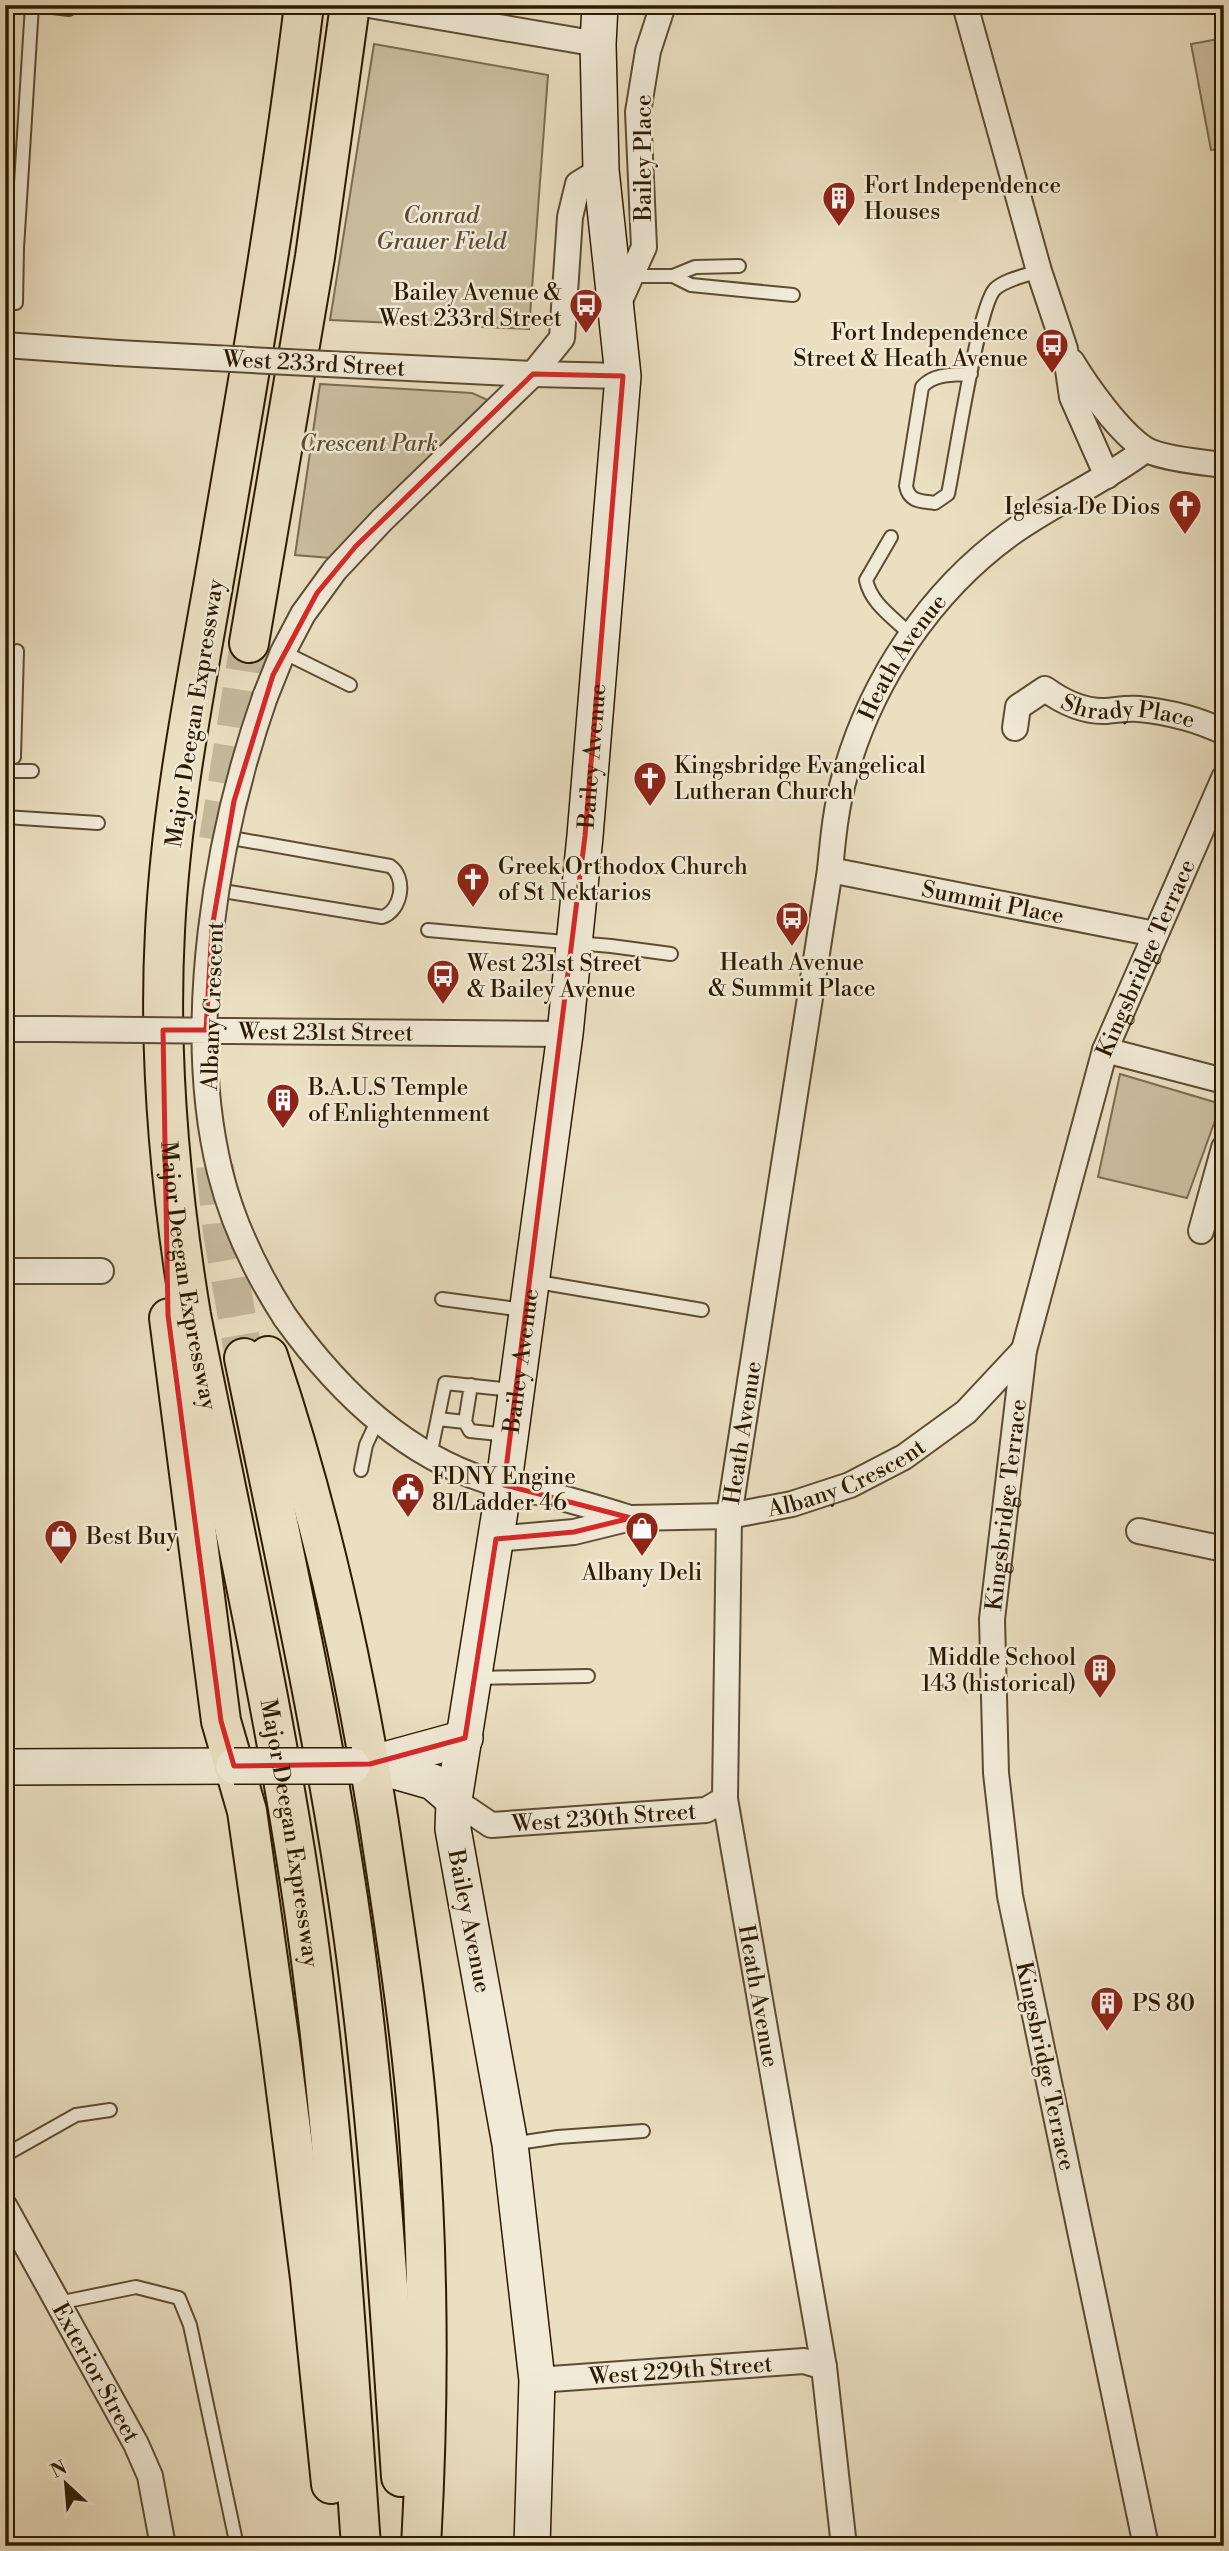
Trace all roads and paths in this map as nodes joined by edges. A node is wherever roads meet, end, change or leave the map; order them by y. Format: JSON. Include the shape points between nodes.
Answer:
{"nodes":[{"id":1,"x":34,"y":5,"type":"edge"},
{"id":2,"x":304,"y":5,"type":"edge"},
{"id":3,"x":350,"y":5,"type":"edge"},
{"id":4,"x":369,"y":5,"type":"edge"},
{"id":5,"x":600,"y":5,"type":"edge"},
{"id":6,"x":663,"y":5,"type":"edge"},
{"id":7,"x":965,"y":5,"type":"edge"},
{"id":8,"x":69,"y":9,"type":"dead end"},
{"id":9,"x":598,"y":44,"type":"junction"},
{"id":10,"x":601,"y":170,"type":"junction"},
{"id":11,"x":11,"y":248,"type":"edge"},
{"id":12,"x":739,"y":266,"type":"dead end"},
{"id":13,"x":1040,"y":271,"type":"junction"},
{"id":14,"x":673,"y":276,"type":"junction"},
{"id":15,"x":620,"y":286,"type":"junction"},
{"id":16,"x":793,"y":295,"type":"dead end"},
{"id":17,"x":16,"y":303,"type":"dead end"},
{"id":18,"x":5,"y":345,"type":"edge"},
{"id":19,"x":1065,"y":349,"type":"junction"},
{"id":20,"x":533,"y":374,"type":"junction"},
{"id":21,"x":971,"y":374,"type":"junction"},
{"id":22,"x":623,"y":376,"type":"junction"},
{"id":23,"x":1145,"y":450,"type":"junction"},
{"id":24,"x":1224,"y":465,"type":"edge"},
{"id":25,"x":1107,"y":476,"type":"junction"},
{"id":26,"x":891,"y":537,"type":"dead end"},
{"id":27,"x":911,"y":635,"type":"junction"},
{"id":28,"x":266,"y":648,"type":"junction"},
{"id":29,"x":18,"y":650,"type":"dead end"},
{"id":30,"x":350,"y":685,"type":"dead end"},
{"id":31,"x":1015,"y":729,"type":"dead end"},
{"id":32,"x":1224,"y":732,"type":"edge"},
{"id":33,"x":5,"y":756,"type":"edge"},
{"id":34,"x":5,"y":771,"type":"edge"},
{"id":35,"x":32,"y":771,"type":"dead end"},
{"id":36,"x":1224,"y":778,"type":"edge"},
{"id":37,"x":5,"y":817,"type":"edge"},
{"id":38,"x":98,"y":823,"type":"dead end"},
{"id":39,"x":226,"y":837,"type":"junction"},
{"id":40,"x":830,"y":870,"type":"junction"},
{"id":41,"x":217,"y":890,"type":"junction"},
{"id":42,"x":428,"y":930,"type":"dead end"},
{"id":43,"x":1155,"y":934,"type":"junction"},
{"id":44,"x":574,"y":944,"type":"junction"},
{"id":45,"x":671,"y":954,"type":"dead end"},
{"id":46,"x":5,"y":1029,"type":"edge"},
{"id":47,"x":206,"y":1030,"type":"junction"},
{"id":48,"x":565,"y":1034,"type":"junction"},
{"id":49,"x":1105,"y":1050,"type":"junction"},
{"id":50,"x":1224,"y":1081,"type":"edge"},
{"id":51,"x":1224,"y":1148,"type":"edge"},
{"id":52,"x":169,"y":1162,"type":"junction"},
{"id":53,"x":1218,"y":1193,"type":"edge"},
{"id":54,"x":1201,"y":1231,"type":"dead end"},
{"id":55,"x":5,"y":1271,"type":"edge"},
{"id":56,"x":101,"y":1271,"type":"dead end"},
{"id":57,"x":530,"y":1296,"type":"junction"},
{"id":58,"x":442,"y":1299,"type":"dead end"},
{"id":59,"x":702,"y":1310,"type":"dead end"},
{"id":60,"x":1024,"y":1350,"type":"junction"},
{"id":61,"x":471,"y":1385,"type":"junction"},
{"id":62,"x":517,"y":1391,"type":"junction"},
{"id":63,"x":378,"y":1419,"type":"junction"},
{"id":64,"x":438,"y":1419,"type":"junction"},
{"id":65,"x":465,"y":1422,"type":"junction"},
{"id":66,"x":511,"y":1436,"type":"junction"},
{"id":67,"x":430,"y":1456,"type":"junction"},
{"id":68,"x":361,"y":1470,"type":"dead end"},
{"id":69,"x":504,"y":1485,"type":"junction"},
{"id":70,"x":729,"y":1517,"type":"junction"},
{"id":71,"x":631,"y":1518,"type":"junction"},
{"id":72,"x":1139,"y":1531,"type":"dead end"},
{"id":73,"x":496,"y":1539,"type":"junction"},
{"id":74,"x":1224,"y":1549,"type":"edge"},
{"id":75,"x":588,"y":1676,"type":"dead end"},
{"id":76,"x":474,"y":1678,"type":"junction"},
{"id":77,"x":465,"y":1738,"type":"junction"},
{"id":78,"x":361,"y":1765,"type":"junction"},
{"id":79,"x":234,"y":1766,"type":"junction"},
{"id":80,"x":5,"y":1767,"type":"edge"},
{"id":81,"x":725,"y":1798,"type":"junction"},
{"id":82,"x":454,"y":1800,"type":"junction"},
{"id":83,"x":110,"y":2110,"type":"dead end"},
{"id":84,"x":643,"y":2132,"type":"dead end"},
{"id":85,"x":510,"y":2144,"type":"junction"},
{"id":86,"x":5,"y":2155,"type":"edge"},
{"id":87,"x":5,"y":2207,"type":"edge"},
{"id":88,"x":58,"y":2303,"type":"junction"},
{"id":89,"x":824,"y":2367,"type":"junction"},
{"id":90,"x":537,"y":2380,"type":"junction"},
{"id":91,"x":163,"y":2546,"type":"edge"},
{"id":92,"x":237,"y":2546,"type":"edge"},
{"id":93,"x":338,"y":2546,"type":"edge"},
{"id":94,"x":361,"y":2546,"type":"edge"},
{"id":95,"x":406,"y":2546,"type":"edge"},
{"id":96,"x":421,"y":2546,"type":"edge"},
{"id":97,"x":532,"y":2546,"type":"edge"},
{"id":98,"x":844,"y":2546,"type":"edge"},
{"id":99,"x":1146,"y":2546,"type":"edge"}],
"edges":[{"from":1,"to":8,"type":"lane"},
{"from":1,"to":11,"type":"lane"},
{"from":2,"to":52,"type":"highway","name":"Major Deegan Expressway","via":[[272,242],[171,851],[162,1008]]},
{"from":3,"to":28,"type":"highway","name":"Major Deegan Expressway"},
{"from":4,"to":9,"type":"street"},
{"from":5,"to":9,"type":"main road","name":"Bailey Avenue"},
{"from":6,"to":15,"type":"street","name":"Bailey Place","via":[[648,51],[638,112],[644,247]]},
{"from":7,"to":13,"type":"street"},
{"from":9,"to":10,"type":"main road","name":"Bailey Avenue"},
{"from":10,"to":15,"type":"main road","name":"Bailey Avenue"},
{"from":10,"to":20,"type":"street","via":[[578,184],[570,218],[562,338]]},
{"from":11,"to":17,"type":"lane"},
{"from":12,"to":14,"type":"lane","via":[[695,267]]},
{"from":13,"to":19,"type":"street"},
{"from":13,"to":21,"type":"lane","via":[[992,291],[982,315]]},
{"from":14,"to":15,"type":"lane"},
{"from":14,"to":16,"type":"lane","via":[[691,285]]},
{"from":15,"to":22,"type":"main road","name":"Bailey Avenue"},
{"from":18,"to":20,"type":"street","name":"West 233rd Street","bridge":true},
{"from":19,"to":23,"type":"street","via":[[1090,393]]},
{"from":19,"to":25,"type":"street","via":[[1072,397]]},
{"from":20,"to":22,"type":"street","name":"West 233rd Street"},
{"from":20,"to":28,"type":"street","name":"Albany Crescent","via":[[342,562],[303,614]]},
{"from":21,"to":21,"type":"lane","via":[[948,494],[935,503],[914,500],[906,486],[922,387],[938,376]]},
{"from":22,"to":44,"type":"main road","name":"Bailey Avenue"},
{"from":23,"to":24,"type":"street"},
{"from":23,"to":25,"type":"street","name":"Heath Avenue"},
{"from":25,"to":27,"type":"street","name":"Heath Avenue","via":[[1001,542],[943,595]]},
{"from":26,"to":27,"type":"lane","via":[[866,580],[875,602]]},
{"from":27,"to":40,"type":"street","name":"Heath Avenue","via":[[862,724],[844,776]]},
{"from":28,"to":30,"type":"lane"},
{"from":28,"to":39,"type":"street","name":"Albany Crescent","bridge":true,"via":[[265,697]]},
{"from":29,"to":33,"type":"lane","via":[[14,757]]},
{"from":31,"to":32,"type":"street","name":"Shrady Place","via":[[1018,707],[1045,689],[1080,708],[1175,715]]},
{"from":34,"to":35,"type":"lane"},
{"from":36,"to":43,"type":"street","name":"Kingsbridge Terrace"},
{"from":37,"to":38,"type":"lane"},
{"from":39,"to":41,"type":"street","name":"Albany Crescent","bridge":true},
{"from":39,"to":41,"type":"lane","via":[[390,866],[401,880],[397,906],[382,917]]},
{"from":40,"to":43,"type":"street","name":"Summit Place"},
{"from":40,"to":70,"type":"street","name":"Heath Avenue"},
{"from":41,"to":47,"type":"street","name":"Albany Crescent","bridge":true},
{"from":42,"to":44,"type":"lane"},
{"from":43,"to":49,"type":"street","name":"Kingsbridge Terrace"},
{"from":44,"to":45,"type":"lane"},
{"from":44,"to":48,"type":"main road","name":"Bailey Avenue"},
{"from":46,"to":47,"type":"street","name":"West 231st Street","bridge":true},
{"from":47,"to":48,"type":"street","name":"West 231st Street","bridge":true},
{"from":47,"to":63,"type":"street","name":"Albany Crescent","bridge":true,"via":[[208,1094],[220,1174],[252,1261],[285,1317],[324,1368]]},
{"from":48,"to":57,"type":"main road","name":"Bailey Avenue"},
{"from":49,"to":50,"type":"street"},
{"from":49,"to":60,"type":"street","name":"Kingsbridge Terrace"},
{"from":51,"to":53,"type":"street"},
{"from":52,"to":79,"type":"highway","via":[[168,1315],[221,1721]]},
{"from":52,"to":94,"type":"highway","name":"Major Deegan Expressway","via":[[191,1315],[306,1921],[332,2149]]},
{"from":53,"to":54,"type":"street"},
{"from":55,"to":56,"type":"street"},
{"from":57,"to":58,"type":"lane"},
{"from":57,"to":59,"type":"lane"},
{"from":57,"to":62,"type":"main road","name":"Bailey Avenue"},
{"from":60,"to":70,"type":"street","name":"Albany Crescent","via":[[966,1412],[904,1457],[850,1485],[792,1504]]},
{"from":60,"to":99,"type":"street","name":"Kingsbridge Terrace","via":[[992,1619],[996,1773],[1010,1896]]},
{"from":61,"to":62,"type":"lane"},
{"from":61,"to":64,"type":"lane","via":[[446,1382]]},
{"from":61,"to":65,"type":"lane"},
{"from":62,"to":66,"type":"main road","name":"Bailey Avenue"},
{"from":63,"to":67,"type":"street","name":"Albany Crescent"},
{"from":63,"to":68,"type":"lane"},
{"from":64,"to":65,"type":"lane"},
{"from":64,"to":67,"type":"lane"},
{"from":65,"to":66,"type":"lane","via":[[470,1431]]},
{"from":66,"to":69,"type":"main road","name":"Bailey Avenue"},
{"from":67,"to":69,"type":"street","name":"Albany Crescent"},
{"from":69,"to":71,"type":"street","name":"Albany Crescent"},
{"from":69,"to":73,"type":"main road","name":"Bailey Avenue"},
{"from":70,"to":71,"type":"street","name":"Albany Crescent"},
{"from":70,"to":81,"type":"street","name":"Heath Avenue"},
{"from":71,"to":73,"type":"street","name":"Albany Crescent","via":[[574,1532]]},
{"from":72,"to":74,"type":"street"},
{"from":73,"to":76,"type":"main road","name":"Bailey Avenue"},
{"from":75,"to":76,"type":"lane"},
{"from":76,"to":77,"type":"main road","name":"Bailey Avenue"},
{"from":77,"to":78,"type":"main road","name":"West 230th Street"},
{"from":77,"to":82,"type":"main road","name":"Bailey Avenue"},
{"from":78,"to":79,"type":"main road","name":"West 230th Street","bridge":true},
{"from":78,"to":82,"type":"main road","name":"West 230th Street","via":[[433,1782]]},
{"from":78,"to":95,"type":"highway","name":"Major Deegan Expressway","via":[[338,1606],[315,1509],[256,1357],[352,1931],[379,2163]]},
{"from":78,"to":96,"type":"highway","via":[[404,1993],[422,2181],[426,2332]]},
{"from":79,"to":80,"type":"main road","name":"West 230th Street"},
{"from":79,"to":93,"type":"highway","via":[[247,1811],[272,1987],[310,2278]]},
{"from":81,"to":82,"type":"street","name":"West 230th Street","via":[[706,1810],[491,1825]]},
{"from":81,"to":89,"type":"street","name":"Heath Avenue"},
{"from":82,"to":85,"type":"main road","name":"Bailey Avenue","via":[[453,1829]]},
{"from":83,"to":86,"type":"lane","via":[[76,2115]]},
{"from":84,"to":85,"type":"lane"},
{"from":85,"to":90,"type":"main road","name":"Bailey Avenue"},
{"from":87,"to":88,"type":"street","name":"Exterior Street"},
{"from":88,"to":91,"type":"street","name":"Exterior Street","via":[[146,2465]]},
{"from":88,"to":92,"type":"lane","via":[[135,2287],[179,2298],[190,2325]]},
{"from":89,"to":90,"type":"street","name":"West 229th Street","via":[[804,2361]]},
{"from":89,"to":98,"type":"street","name":"Heath Avenue"},
{"from":90,"to":97,"type":"main road","name":"Bailey Avenue"}]}
